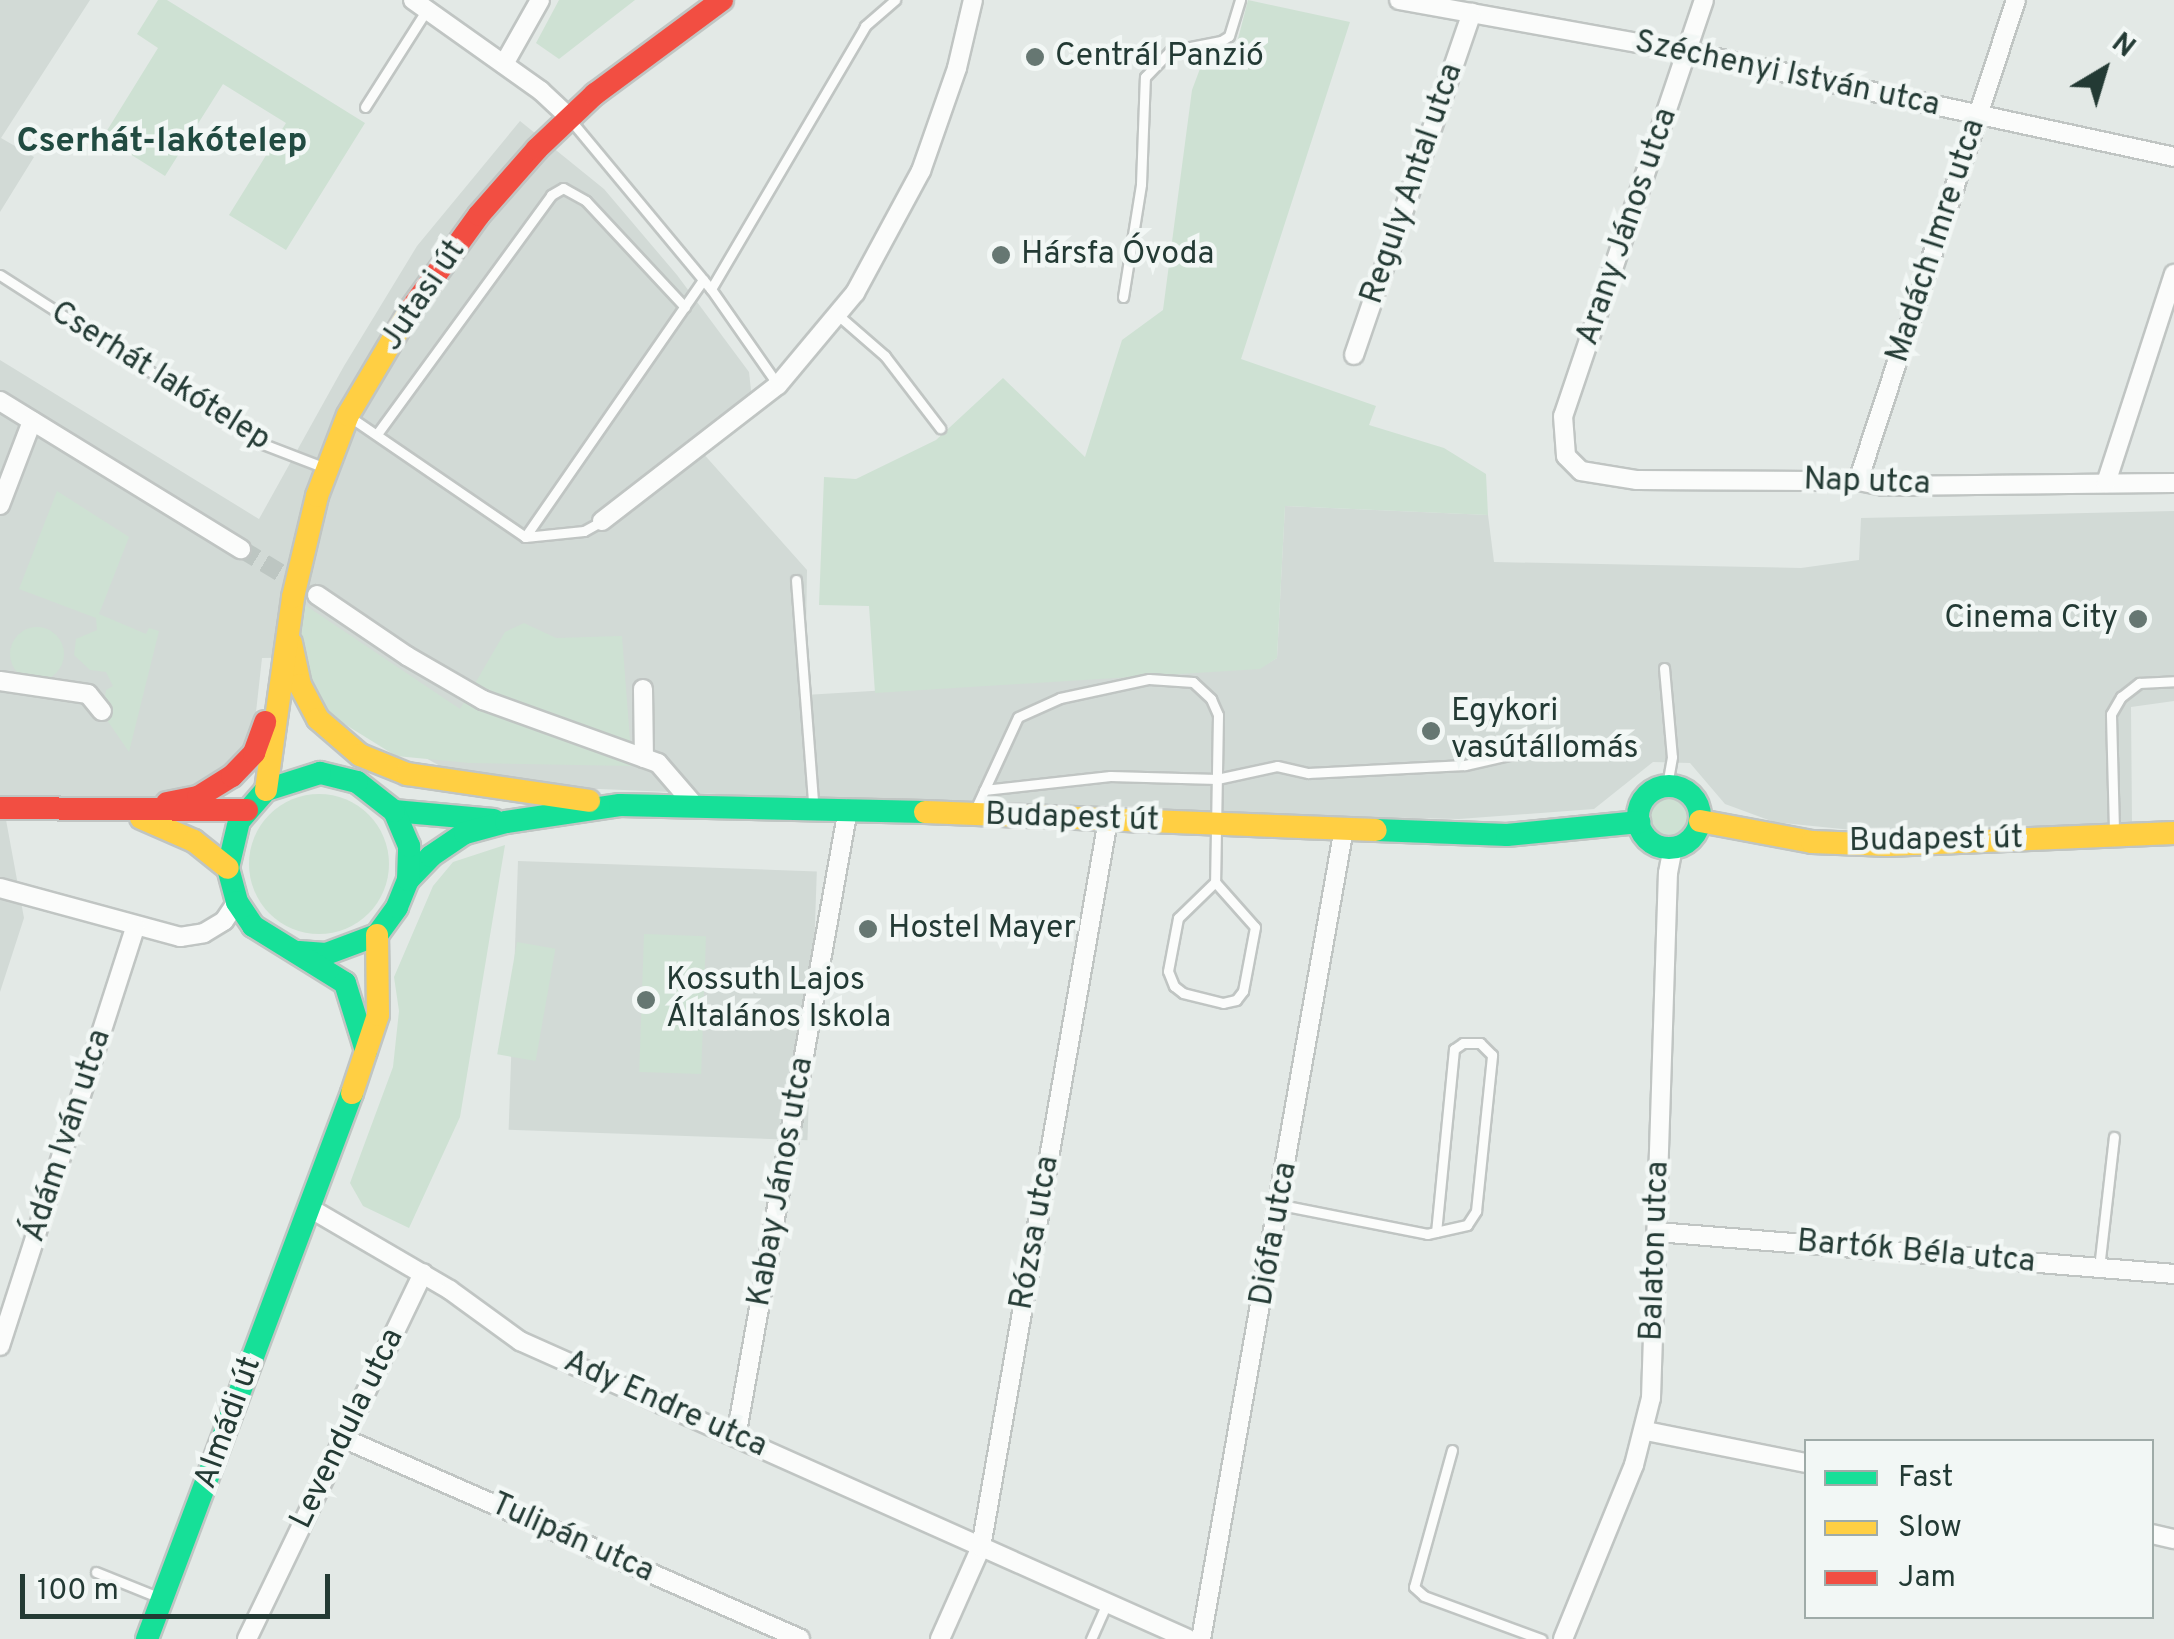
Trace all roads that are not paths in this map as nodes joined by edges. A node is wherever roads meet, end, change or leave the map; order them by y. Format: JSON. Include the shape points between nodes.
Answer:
{"nodes":[{"id":1,"x":540,"y":0,"type":"edge"},
{"id":2,"x":722,"y":0,"type":"edge"},
{"id":3,"x":895,"y":0,"type":"edge"},
{"id":4,"x":973,"y":0,"type":"edge"},
{"id":5,"x":1240,"y":0,"type":"edge"},
{"id":6,"x":1400,"y":0,"type":"edge"},
{"id":7,"x":1704,"y":0,"type":"edge"},
{"id":8,"x":2016,"y":0,"type":"edge"},
{"id":9,"x":420,"y":4,"type":"edge"},
{"id":10,"x":1472,"y":13,"type":"junction"},
{"id":11,"x":1689,"y":52,"type":"junction"},
{"id":12,"x":504,"y":64,"type":"junction"},
{"id":13,"x":365,"y":107,"type":"dead end"},
{"id":14,"x":1979,"y":115,"type":"junction"},
{"id":15,"x":568,"y":116,"type":"junction"},
{"id":16,"x":2174,"y":157,"type":"edge"},
{"id":17,"x":2174,"y":274,"type":"edge"},
{"id":18,"x":0,"y":275,"type":"edge"},
{"id":19,"x":703,"y":280,"type":"junction"},
{"id":20,"x":712,"y":289,"type":"junction"},
{"id":21,"x":1122,"y":297,"type":"dead end"},
{"id":22,"x":685,"y":307,"type":"junction"},
{"id":23,"x":839,"y":316,"type":"junction"},
{"id":24,"x":1354,"y":355,"type":"dead end"},
{"id":25,"x":778,"y":385,"type":"junction"},
{"id":26,"x":0,"y":401,"type":"edge"},
{"id":27,"x":348,"y":415,"type":"junction"},
{"id":28,"x":32,"y":421,"type":"junction"},
{"id":29,"x":940,"y":428,"type":"dead end"},
{"id":30,"x":377,"y":434,"type":"junction"},
{"id":31,"x":1566,"y":456,"type":"joint"},
{"id":32,"x":326,"y":467,"type":"junction"},
{"id":33,"x":1858,"y":480,"type":"junction"},
{"id":34,"x":2106,"y":483,"type":"junction"},
{"id":35,"x":2174,"y":483,"type":"edge"},
{"id":36,"x":0,"y":505,"type":"edge"},
{"id":37,"x":602,"y":521,"type":"joint"},
{"id":38,"x":525,"y":536,"type":"junction"},
{"id":39,"x":241,"y":549,"type":"tunnel mouth"},
{"id":40,"x":796,"y":580,"type":"dead end"},
{"id":41,"x":316,"y":595,"type":"tunnel mouth"},
{"id":42,"x":288,"y":631,"type":"junction"},
{"id":43,"x":1664,"y":668,"type":"dead end"},
{"id":44,"x":0,"y":680,"type":"edge"},
{"id":45,"x":2174,"y":681,"type":"edge"},
{"id":46,"x":278,"y":687,"type":"junction"},
{"id":47,"x":643,"y":689,"type":"dead end"},
{"id":48,"x":102,"y":711,"type":"dead end"},
{"id":49,"x":1539,"y":748,"type":"dead end"},
{"id":50,"x":644,"y":758,"type":"junction"},
{"id":51,"x":307,"y":760,"type":"junction"},
{"id":52,"x":1218,"y":779,"type":"junction"},
{"id":53,"x":1666,"y":786,"type":"junction"},
{"id":54,"x":266,"y":790,"type":"junction"},
{"id":55,"x":984,"y":790,"type":"junction"},
{"id":56,"x":620,"y":806,"type":"junction"},
{"id":57,"x":695,"y":806,"type":"junction"},
{"id":58,"x":812,"y":807,"type":"junction"},
{"id":59,"x":0,"y":808,"type":"edge"},
{"id":60,"x":848,"y":808,"type":"junction"},
{"id":61,"x":247,"y":810,"type":"junction"},
{"id":62,"x":126,"y":811,"type":"junction"},
{"id":63,"x":394,"y":811,"type":"junction"},
{"id":64,"x":972,"y":815,"type":"junction"},
{"id":65,"x":1108,"y":820,"type":"junction"},
{"id":66,"x":1700,"y":820,"type":"junction"},
{"id":67,"x":506,"y":822,"type":"junction"},
{"id":68,"x":1639,"y":822,"type":"junction"},
{"id":69,"x":1219,"y":825,"type":"junction"},
{"id":70,"x":1344,"y":828,"type":"junction"},
{"id":71,"x":2174,"y":834,"type":"edge"},
{"id":72,"x":2114,"y":838,"type":"junction"},
{"id":73,"x":1673,"y":848,"type":"junction"},
{"id":74,"x":228,"y":868,"type":"junction"},
{"id":75,"x":408,"y":880,"type":"junction"},
{"id":76,"x":1215,"y":882,"type":"junction"},
{"id":77,"x":0,"y":888,"type":"edge"},
{"id":78,"x":237,"y":902,"type":"junction"},
{"id":79,"x":136,"y":926,"type":"junction"},
{"id":80,"x":378,"y":935,"type":"junction"},
{"id":81,"x":299,"y":952,"type":"junction"},
{"id":82,"x":367,"y":1054,"type":"junction"},
{"id":83,"x":2114,"y":1137,"type":"dead end"},
{"id":84,"x":1281,"y":1205,"type":"junction"},
{"id":85,"x":308,"y":1207,"type":"junction"},
{"id":86,"x":1436,"y":1232,"type":"junction"},
{"id":87,"x":1657,"y":1232,"type":"junction"},
{"id":88,"x":2099,"y":1268,"type":"junction"},
{"id":89,"x":422,"y":1273,"type":"junction"},
{"id":90,"x":2174,"y":1274,"type":"edge"},
{"id":91,"x":0,"y":1346,"type":"edge"},
{"id":92,"x":1646,"y":1430,"type":"junction"},
{"id":93,"x":736,"y":1437,"type":"junction"},
{"id":94,"x":345,"y":1439,"type":"junction"},
{"id":95,"x":1452,"y":1450,"type":"dead end"},
{"id":96,"x":1804,"y":1464,"type":"edge"},
{"id":97,"x":981,"y":1547,"type":"junction"},
{"id":98,"x":96,"y":1572,"type":"dead end"},
{"id":99,"x":163,"y":1598,"type":"junction"},
{"id":100,"x":1106,"y":1603,"type":"junction"},
{"id":101,"x":146,"y":1639,"type":"edge"},
{"id":102,"x":247,"y":1639,"type":"edge"},
{"id":103,"x":800,"y":1639,"type":"edge"},
{"id":104,"x":940,"y":1639,"type":"edge"},
{"id":105,"x":1091,"y":1639,"type":"edge"},
{"id":106,"x":1188,"y":1639,"type":"edge"},
{"id":107,"x":1201,"y":1639,"type":"edge"},
{"id":108,"x":1541,"y":1639,"type":"edge"},
{"id":109,"x":1564,"y":1639,"type":"edge"}],
"edges":[{"from":1,"to":12,"type":"street"},
{"from":2,"to":15,"type":"main road","name":"Jutasi út"},
{"from":3,"to":20,"type":"lane","via":[[864,26]]},
{"from":4,"to":23,"type":"street","via":[[921,171]]},
{"from":5,"to":21,"type":"lane","via":[[1229,36],[1170,50],[1145,77],[1141,184]]},
{"from":6,"to":10,"type":"street","name":"Széchenyi István utca"},
{"from":7,"to":11,"type":"street","name":"Arany János utca"},
{"from":8,"to":14,"type":"street","name":"Madách Imre utca"},
{"from":9,"to":12,"type":"street"},
{"from":9,"to":13,"type":"lane"},
{"from":10,"to":11,"type":"street","name":"Széchenyi István utca"},
{"from":10,"to":24,"type":"street","name":"Reguly Antal utca"},
{"from":11,"to":14,"type":"street","name":"Széchenyi István utca"},
{"from":11,"to":31,"type":"street","name":"Arany János utca","via":[[1563,416]]},
{"from":12,"to":15,"type":"street"},
{"from":14,"to":16,"type":"street","name":"Széchenyi István utca"},
{"from":14,"to":33,"type":"street","name":"Madách Imre utca"},
{"from":15,"to":19,"type":"lane"},
{"from":15,"to":27,"type":"main road","name":"Jutasi út","via":[[459,242]]},
{"from":17,"to":34,"type":"street"},
{"from":18,"to":32,"type":"lane","name":"Cserhát lakótelep","via":[[263,444]]},
{"from":19,"to":20,"type":"lane"},
{"from":19,"to":22,"type":"lane"},
{"from":20,"to":25,"type":"lane"},
{"from":22,"to":30,"type":"lane","via":[[586,201],[563,188],[551,195]]},
{"from":22,"to":38,"type":"lane"},
{"from":23,"to":25,"type":"street"},
{"from":23,"to":29,"type":"lane","via":[[885,356]]},
{"from":25,"to":37,"type":"street"},
{"from":26,"to":28,"type":"street"},
{"from":27,"to":30,"type":"lane"},
{"from":27,"to":32,"type":"main road","name":"Jutasi út"},
{"from":28,"to":36,"type":"street"},
{"from":28,"to":39,"type":"street"},
{"from":30,"to":38,"type":"lane"},
{"from":31,"to":33,"type":"street","name":"Nap utca","via":[[1581,470],[1637,480]]},
{"from":32,"to":42,"type":"main road","name":"Jutasi út"},
{"from":33,"to":34,"type":"street","name":"Nap utca","via":[[1884,486]]},
{"from":34,"to":35,"type":"street","name":"Nap utca"},
{"from":37,"to":38,"type":"lane","via":[[584,531]]},
{"from":40,"to":58,"type":"lane"},
{"from":41,"to":50,"type":"street","via":[[483,700]]},
{"from":42,"to":46,"type":"main road","name":"Jutasi út"},
{"from":42,"to":56,"type":"main road","via":[[300,685],[318,720],[360,756],[406,774]]},
{"from":43,"to":53,"type":"lane","via":[[1672,756]]},
{"from":44,"to":48,"type":"street","via":[[88,694]]},
{"from":45,"to":72,"type":"lane","via":[[2140,684],[2121,696],[2111,714]]},
{"from":46,"to":51,"type":"main road","name":"Jutasi út"},
{"from":46,"to":54,"type":"main road","name":"Jutasi út"},
{"from":46,"to":62,"type":"main road","via":[[254,752],[232,776],[198,797]]},
{"from":47,"to":50,"type":"street"},
{"from":49,"to":52,"type":"lane","via":[[1465,764],[1308,773],[1277,766]]},
{"from":50,"to":57,"type":"street","via":[[658,763]]},
{"from":51,"to":54,"type":"main road"},
{"from":51,"to":63,"type":"main road","via":[[357,782]]},
{"from":52,"to":55,"type":"lane","via":[[1110,776]]},
{"from":52,"to":55,"type":"lane","via":[[1220,734],[1211,698],[1193,682],[1148,679],[1060,698],[1018,716]]},
{"from":52,"to":69,"type":"lane"},
{"from":53,"to":66,"type":"main road","via":[[1695,800]]},
{"from":53,"to":68,"type":"main road","via":[[1645,798]]},
{"from":54,"to":61,"type":"main road"},
{"from":55,"to":64,"type":"lane"},
{"from":56,"to":57,"type":"main road","name":"Budapest út"},
{"from":56,"to":67,"type":"main road","name":"Budapest út"},
{"from":57,"to":58,"type":"main road","name":"Budapest út"},
{"from":58,"to":60,"type":"main road","name":"Budapest út"},
{"from":59,"to":62,"type":"main road"},
{"from":60,"to":64,"type":"main road","name":"Budapest út"},
{"from":60,"to":93,"type":"street","name":"Kabay János utca"},
{"from":61,"to":62,"type":"main road"},
{"from":61,"to":74,"type":"main road","via":[[232,836]]},
{"from":62,"to":74,"type":"main road","via":[[194,841]]},
{"from":63,"to":67,"type":"main road","name":"Budapest út"},
{"from":63,"to":75,"type":"main road","via":[[409,846]]},
{"from":64,"to":65,"type":"main road","name":"Budapest út"},
{"from":65,"to":69,"type":"main road","name":"Budapest út"},
{"from":65,"to":97,"type":"street","name":"Rózsa utca"},
{"from":66,"to":72,"type":"main road","name":"Budapest út","via":[[1812,842]]},
{"from":66,"to":73,"type":"main road","via":[[1691,839]]},
{"from":67,"to":75,"type":"main road","name":"Budapest út","via":[[465,834]]},
{"from":68,"to":70,"type":"main road","name":"Budapest út","via":[[1507,835]]},
{"from":68,"to":73,"type":"main road","via":[[1647,838]]},
{"from":69,"to":70,"type":"main road","name":"Budapest út"},
{"from":69,"to":76,"type":"lane"},
{"from":70,"to":84,"type":"street","name":"Diófa utca"},
{"from":71,"to":72,"type":"main road","name":"Budapest út"},
{"from":73,"to":87,"type":"street","name":"Balaton utca"},
{"from":74,"to":78,"type":"main road"},
{"from":75,"to":80,"type":"main road","name":"Budapest út"},
{"from":76,"to":76,"type":"lane","via":[[1255,927],[1243,991],[1224,1003],[1183,993],[1168,971],[1178,918]]},
{"from":77,"to":79,"type":"street"},
{"from":78,"to":79,"type":"street","via":[[224,922],[204,932],[180,937]]},
{"from":78,"to":81,"type":"main road","via":[[267,937]]},
{"from":79,"to":91,"type":"street","name":"Ádám Iván utca"},
{"from":80,"to":81,"type":"main road","via":[[326,954]]},
{"from":80,"to":82,"type":"main road","via":[[378,1015]]},
{"from":81,"to":82,"type":"main road","via":[[345,983]]},
{"from":82,"to":85,"type":"main road"},
{"from":83,"to":88,"type":"lane"},
{"from":84,"to":86,"type":"lane"},
{"from":84,"to":107,"type":"street","name":"Diófa utca"},
{"from":85,"to":89,"type":"street","name":"Ady Endre utca"},
{"from":85,"to":99,"type":"main road","name":"Almádi út"},
{"from":86,"to":86,"type":"lane","via":[[1467,1224],[1476,1211],[1492,1055],[1480,1044],[1454,1049]]},
{"from":87,"to":88,"type":"street","name":"Bartók Béla utca"},
{"from":87,"to":92,"type":"street","name":"Balaton utca"},
{"from":88,"to":90,"type":"street","name":"Bartók Béla utca"},
{"from":89,"to":93,"type":"street","name":"Ady Endre utca","via":[[520,1341]]},
{"from":89,"to":94,"type":"street","name":"Levendula utca"},
{"from":92,"to":96,"type":"street"},
{"from":92,"to":109,"type":"street","name":"Balaton utca"},
{"from":93,"to":97,"type":"street","name":"Ady Endre utca"},
{"from":94,"to":102,"type":"street","name":"Levendula utca"},
{"from":94,"to":103,"type":"street","name":"Tulipán utca"},
{"from":95,"to":108,"type":"lane","via":[[1414,1588]]},
{"from":97,"to":100,"type":"street","name":"Ady Endre utca"},
{"from":97,"to":104,"type":"street","name":"Rózsa utca"},
{"from":98,"to":99,"type":"lane"},
{"from":99,"to":101,"type":"main road","name":"Almádi út"},
{"from":100,"to":105,"type":"lane"},
{"from":100,"to":106,"type":"street","name":"Ady Endre utca"}]}
